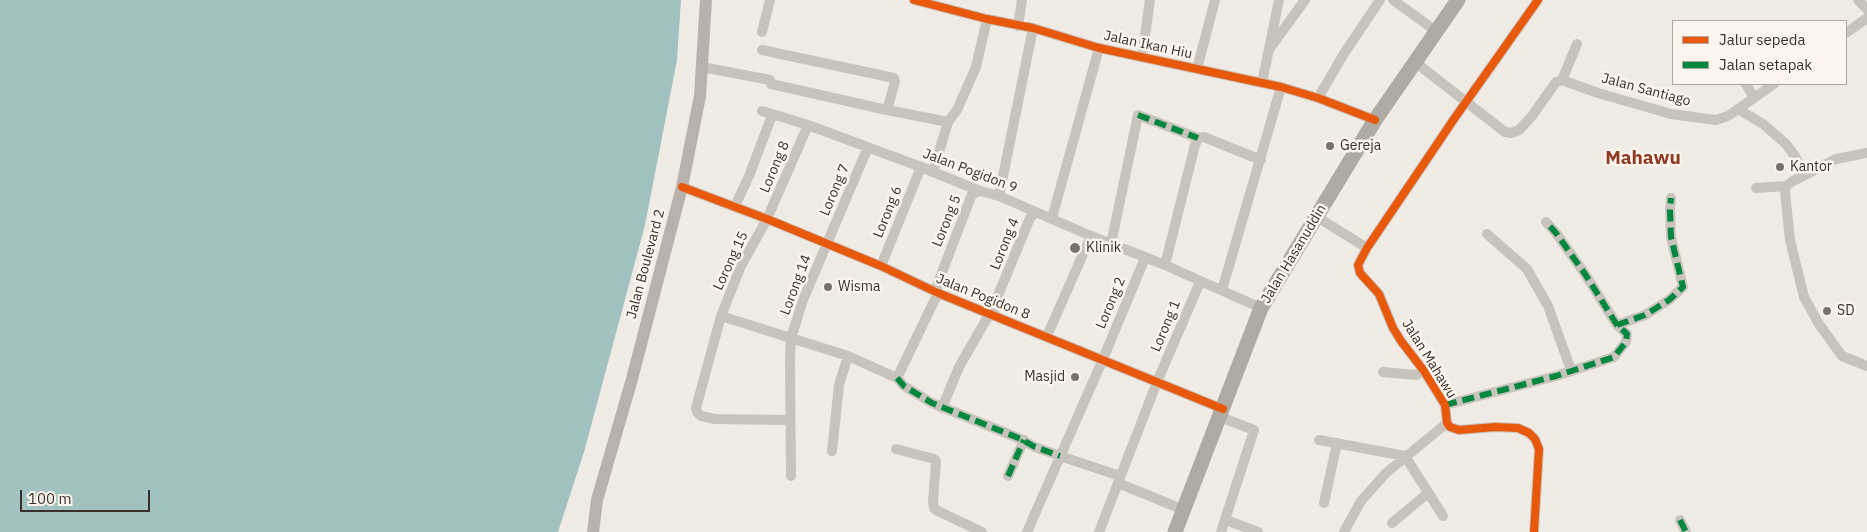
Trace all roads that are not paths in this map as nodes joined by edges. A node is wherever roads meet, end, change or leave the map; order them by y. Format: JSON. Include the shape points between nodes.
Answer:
{"nodes":[{"id":1,"x":706,"y":0,"type":"edge"},
{"id":2,"x":770,"y":0,"type":"edge"},
{"id":3,"x":914,"y":0,"type":"edge"},
{"id":4,"x":1022,"y":0,"type":"edge"},
{"id":5,"x":1150,"y":0,"type":"edge"},
{"id":6,"x":1215,"y":0,"type":"edge"},
{"id":7,"x":1278,"y":0,"type":"edge"},
{"id":8,"x":1305,"y":0,"type":"edge"},
{"id":9,"x":1380,"y":0,"type":"edge"},
{"id":10,"x":1394,"y":0,"type":"edge"},
{"id":11,"x":1458,"y":0,"type":"edge"},
{"id":12,"x":1538,"y":0,"type":"edge"},
{"id":13,"x":1858,"y":0,"type":"edge"},
{"id":14,"x":1867,"y":9,"type":"edge"},
{"id":15,"x":1867,"y":18,"type":"edge"},
{"id":16,"x":987,"y":19,"type":"junction"},
{"id":17,"x":1018,"y":26,"type":"junction"},
{"id":18,"x":1033,"y":28,"type":"junction"},
{"id":19,"x":1436,"y":31,"type":"junction"},
{"id":20,"x":762,"y":32,"type":"dead end"},
{"id":21,"x":1847,"y":32,"type":"edge"},
{"id":22,"x":1577,"y":44,"type":"dead end"},
{"id":23,"x":1100,"y":48,"type":"junction"},
{"id":24,"x":1269,"y":49,"type":"junction"},
{"id":25,"x":762,"y":50,"type":"dead end"},
{"id":26,"x":1142,"y":57,"type":"junction"},
{"id":27,"x":1415,"y":62,"type":"junction"},
{"id":28,"x":702,"y":67,"type":"junction"},
{"id":29,"x":1198,"y":69,"type":"junction"},
{"id":30,"x":1562,"y":80,"type":"junction"},
{"id":31,"x":1262,"y":83,"type":"junction"},
{"id":32,"x":1747,"y":85,"type":"edge"},
{"id":33,"x":1773,"y":85,"type":"edge"},
{"id":34,"x":1281,"y":87,"type":"junction"},
{"id":35,"x":1318,"y":98,"type":"junction"},
{"id":36,"x":1754,"y":98,"type":"junction"},
{"id":37,"x":1466,"y":102,"type":"junction"},
{"id":38,"x":1738,"y":109,"type":"junction"},
{"id":39,"x":887,"y":110,"type":"junction"},
{"id":40,"x":762,"y":111,"type":"dead end"},
{"id":41,"x":776,"y":116,"type":"junction"},
{"id":42,"x":1375,"y":120,"type":"junction"},
{"id":43,"x":948,"y":122,"type":"junction"},
{"id":44,"x":808,"y":125,"type":"junction"},
{"id":45,"x":1198,"y":138,"type":"junction"},
{"id":46,"x":868,"y":147,"type":"junction"},
{"id":47,"x":1867,"y":153,"type":"edge"},
{"id":48,"x":1260,"y":160,"type":"junction"},
{"id":49,"x":921,"y":167,"type":"junction"},
{"id":50,"x":934,"y":172,"type":"junction"},
{"id":51,"x":1804,"y":175,"type":"junction"},
{"id":52,"x":1786,"y":186,"type":"junction"},
{"id":53,"x":682,"y":187,"type":"junction"},
{"id":54,"x":1756,"y":188,"type":"dead end"},
{"id":55,"x":980,"y":191,"type":"junction"},
{"id":56,"x":999,"y":196,"type":"junction"},
{"id":57,"x":1671,"y":198,"type":"dead end"},
{"id":58,"x":735,"y":206,"type":"junction"},
{"id":59,"x":1036,"y":212,"type":"junction"},
{"id":60,"x":1317,"y":217,"type":"junction"},
{"id":61,"x":1052,"y":218,"type":"junction"},
{"id":62,"x":767,"y":219,"type":"junction"},
{"id":63,"x":1546,"y":222,"type":"dead end"},
{"id":64,"x":1487,"y":234,"type":"dead end"},
{"id":65,"x":1091,"y":236,"type":"junction"},
{"id":66,"x":827,"y":244,"type":"junction"},
{"id":67,"x":1111,"y":244,"type":"junction"},
{"id":68,"x":1367,"y":248,"type":"junction"},
{"id":69,"x":1145,"y":258,"type":"junction"},
{"id":70,"x":1165,"y":265,"type":"junction"},
{"id":71,"x":881,"y":266,"type":"junction"},
{"id":72,"x":1200,"y":282,"type":"junction"},
{"id":73,"x":1222,"y":290,"type":"junction"},
{"id":74,"x":938,"y":293,"type":"junction"},
{"id":75,"x":1261,"y":308,"type":"junction"},
{"id":76,"x":992,"y":314,"type":"junction"},
{"id":77,"x":721,"y":316,"type":"junction"},
{"id":78,"x":1617,"y":324,"type":"junction"},
{"id":79,"x":1047,"y":336,"type":"junction"},
{"id":80,"x":791,"y":338,"type":"junction"},
{"id":81,"x":848,"y":356,"type":"junction"},
{"id":82,"x":1103,"y":359,"type":"junction"},
{"id":83,"x":1867,"y":366,"type":"edge"},
{"id":84,"x":1571,"y":370,"type":"junction"},
{"id":85,"x":1424,"y":371,"type":"junction"},
{"id":86,"x":1383,"y":372,"type":"dead end"},
{"id":87,"x":897,"y":378,"type":"junction"},
{"id":88,"x":1157,"y":382,"type":"junction"},
{"id":89,"x":1445,"y":404,"type":"junction"},
{"id":90,"x":942,"y":408,"type":"junction"},
{"id":91,"x":1222,"y":413,"type":"junction"},
{"id":92,"x":790,"y":420,"type":"junction"},
{"id":93,"x":1447,"y":423,"type":"junction"},
{"id":94,"x":1024,"y":440,"type":"junction"},
{"id":95,"x":1319,"y":440,"type":"dead end"},
{"id":96,"x":1337,"y":443,"type":"junction"},
{"id":97,"x":896,"y":449,"type":"dead end"},
{"id":98,"x":832,"y":451,"type":"dead end"},
{"id":99,"x":1060,"y":456,"type":"junction"},
{"id":100,"x":1405,"y":456,"type":"junction"},
{"id":101,"x":791,"y":476,"type":"dead end"},
{"id":102,"x":1008,"y":476,"type":"dead end"},
{"id":103,"x":1119,"y":480,"type":"junction"},
{"id":104,"x":1428,"y":493,"type":"junction"},
{"id":105,"x":1324,"y":503,"type":"dead end"},
{"id":106,"x":1184,"y":510,"type":"junction"},
{"id":107,"x":1443,"y":516,"type":"dead end"},
{"id":108,"x":1226,"y":520,"type":"junction"},
{"id":109,"x":1680,"y":520,"type":"dead end"},
{"id":110,"x":1392,"y":523,"type":"dead end"},
{"id":111,"x":593,"y":532,"type":"edge"},
{"id":112,"x":982,"y":532,"type":"edge"},
{"id":113,"x":1028,"y":532,"type":"edge"},
{"id":114,"x":1099,"y":532,"type":"edge"},
{"id":115,"x":1175,"y":532,"type":"edge"},
{"id":116,"x":1221,"y":532,"type":"edge"},
{"id":117,"x":1258,"y":532,"type":"edge"},
{"id":118,"x":1344,"y":532,"type":"edge"},
{"id":119,"x":1534,"y":532,"type":"edge"},
{"id":120,"x":1686,"y":532,"type":"edge"}],
"edges":[{"from":1,"to":28,"type":"main road","name":"Jalan Boulevard 2"},
{"from":2,"to":20,"type":"street"},
{"from":3,"to":16,"type":"street","name":"Jalan Ikan Hiu"},
{"from":4,"to":17,"type":"street"},
{"from":5,"to":26,"type":"street"},
{"from":6,"to":29,"type":"street"},
{"from":7,"to":24,"type":"street"},
{"from":8,"to":24,"type":"street"},
{"from":9,"to":35,"type":"street"},
{"from":10,"to":19,"type":"street"},
{"from":11,"to":19,"type":"highway","name":"Jalan Hasanuddin"},
{"from":12,"to":37,"type":"street"},
{"from":13,"to":14,"type":"street"},
{"from":15,"to":21,"type":"street"},
{"from":16,"to":17,"type":"street","name":"Jalan Ikan Hiu"},
{"from":16,"to":43,"type":"street","via":[[976,67],[957,110]]},
{"from":17,"to":18,"type":"street","name":"Jalan Ikan Hiu"},
{"from":18,"to":23,"type":"street","name":"Jalan Ikan Hiu"},
{"from":18,"to":56,"type":"street"},
{"from":19,"to":27,"type":"highway","name":"Jalan Hasanuddin"},
{"from":22,"to":30,"type":"street"},
{"from":23,"to":26,"type":"street","name":"Jalan Ikan Hiu"},
{"from":23,"to":61,"type":"street"},
{"from":24,"to":31,"type":"street"},
{"from":25,"to":39,"type":"street","via":[[894,78]]},
{"from":26,"to":29,"type":"street","name":"Jalan Ikan Hiu"},
{"from":27,"to":37,"type":"street"},
{"from":27,"to":42,"type":"highway","name":"Jalan Hasanuddin"},
{"from":28,"to":39,"type":"street","via":[[769,80],[771,84]]},
{"from":28,"to":53,"type":"main road","name":"Jalan Boulevard 2","via":[[700,96]]},
{"from":29,"to":31,"type":"street","name":"Jalan Ikan Hiu"},
{"from":30,"to":37,"type":"street","via":[[1556,82],[1520,130],[1513,133],[1505,132]]},
{"from":30,"to":38,"type":"street","name":"Jalan Santiago","via":[[1671,114],[1716,120]]},
{"from":31,"to":34,"type":"street","name":"Jalan Ikan Hiu"},
{"from":32,"to":36,"type":"street"},
{"from":33,"to":36,"type":"street","name":"Jalan Santiago"},
{"from":34,"to":35,"type":"street","name":"Jalan Ikan Hiu"},
{"from":34,"to":48,"type":"street"},
{"from":35,"to":42,"type":"street","name":"Jalan Ikan Hiu"},
{"from":36,"to":38,"type":"street","name":"Jalan Santiago"},
{"from":37,"to":68,"type":"street","name":"Jalan Mahawu"},
{"from":38,"to":51,"type":"street","via":[[1763,124],[1786,144]]},
{"from":39,"to":43,"type":"street"},
{"from":40,"to":41,"type":"street","name":"Jalan Pogidon 9"},
{"from":41,"to":44,"type":"street","name":"Jalan Pogidon 9"},
{"from":41,"to":58,"type":"street","via":[[771,118]]},
{"from":42,"to":60,"type":"highway","name":"Jalan Hasanuddin"},
{"from":43,"to":50,"type":"street"},
{"from":44,"to":46,"type":"street","name":"Jalan Pogidon 9"},
{"from":44,"to":62,"type":"street","name":"Lorong 8"},
{"from":45,"to":48,"type":"street","via":[[1204,137]]},
{"from":45,"to":67,"type":"street","via":[[1138,115]]},
{"from":45,"to":70,"type":"street"},
{"from":46,"to":49,"type":"street","name":"Jalan Pogidon 9"},
{"from":46,"to":66,"type":"street","name":"Lorong 7"},
{"from":47,"to":51,"type":"street","via":[[1836,159]]},
{"from":48,"to":73,"type":"street"},
{"from":49,"to":50,"type":"street","name":"Jalan Pogidon 9"},
{"from":49,"to":71,"type":"street","name":"Lorong 6"},
{"from":50,"to":55,"type":"street","name":"Jalan Pogidon 9"},
{"from":51,"to":52,"type":"street"},
{"from":52,"to":54,"type":"street"},
{"from":52,"to":83,"type":"street","via":[[1790,240],[1804,298],[1842,356]]},
{"from":53,"to":58,"type":"street","name":"Jalan Pogidon 8"},
{"from":53,"to":111,"type":"main road","name":"Jalan Boulevard 2","via":[[597,500]]},
{"from":55,"to":56,"type":"street","name":"Jalan Pogidon 9"},
{"from":55,"to":74,"type":"street","name":"Lorong 5","via":[[972,194],[936,288]]},
{"from":56,"to":59,"type":"street","name":"Jalan Pogidon 9"},
{"from":57,"to":78,"type":"street","via":[[1671,237],[1683,287],[1645,315]]},
{"from":58,"to":62,"type":"street","name":"Jalan Pogidon 8"},
{"from":59,"to":61,"type":"street","name":"Jalan Pogidon 9"},
{"from":59,"to":76,"type":"street","name":"Lorong 4","via":[[1030,218]]},
{"from":60,"to":68,"type":"street"},
{"from":60,"to":75,"type":"highway","name":"Jalan Hasanuddin"},
{"from":61,"to":65,"type":"street","name":"Jalan Pogidon 9"},
{"from":62,"to":66,"type":"street","name":"Jalan Pogidon 8"},
{"from":62,"to":77,"type":"street","name":"Lorong 15","via":[[741,266]]},
{"from":63,"to":78,"type":"street"},
{"from":64,"to":84,"type":"street","via":[[1527,269],[1548,306]]},
{"from":65,"to":67,"type":"street","name":"Jalan Pogidon 9"},
{"from":65,"to":79,"type":"street"},
{"from":66,"to":71,"type":"street","name":"Jalan Pogidon 8"},
{"from":66,"to":80,"type":"street","name":"Lorong 14","via":[[802,300]]},
{"from":67,"to":69,"type":"street","name":"Jalan Pogidon 9"},
{"from":68,"to":85,"type":"street","name":"Jalan Mahawu","via":[[1358,264],[1359,270],[1379,294],[1393,328]]},
{"from":69,"to":70,"type":"street","name":"Jalan Pogidon 9"},
{"from":69,"to":82,"type":"street","name":"Lorong 2"},
{"from":70,"to":72,"type":"street","name":"Jalan Pogidon 9"},
{"from":71,"to":74,"type":"street","name":"Jalan Pogidon 8"},
{"from":72,"to":73,"type":"street","name":"Jalan Pogidon 9"},
{"from":72,"to":88,"type":"street","name":"Lorong 1"},
{"from":73,"to":75,"type":"street","name":"Jalan Pogidon 9"},
{"from":74,"to":76,"type":"street","name":"Jalan Pogidon 8"},
{"from":74,"to":87,"type":"street"},
{"from":75,"to":91,"type":"highway","name":"Jalan Hasanuddin"},
{"from":76,"to":79,"type":"street","name":"Jalan Pogidon 8"},
{"from":76,"to":90,"type":"street","via":[[960,367]]},
{"from":77,"to":80,"type":"street"},
{"from":77,"to":92,"type":"street","name":"Lorong 15","via":[[697,412],[701,416],[730,420]]},
{"from":78,"to":84,"type":"street","via":[[1628,338],[1617,355]]},
{"from":79,"to":82,"type":"street","name":"Jalan Pogidon 8"},
{"from":80,"to":81,"type":"street"},
{"from":80,"to":92,"type":"street","name":"Lorong 14"},
{"from":81,"to":87,"type":"street"},
{"from":81,"to":98,"type":"street","via":[[839,385]]},
{"from":82,"to":88,"type":"street","name":"Jalan Pogidon 8"},
{"from":82,"to":99,"type":"street","name":"Lorong 2"},
{"from":84,"to":89,"type":"street"},
{"from":85,"to":86,"type":"street","via":[[1416,375]]},
{"from":85,"to":89,"type":"street","name":"Jalan Mahawu"},
{"from":87,"to":90,"type":"street","via":[[904,386]]},
{"from":88,"to":91,"type":"street","name":"Jalan Pogidon 8"},
{"from":88,"to":103,"type":"street","name":"Lorong 1"},
{"from":89,"to":93,"type":"street","name":"Jalan Mahawu"},
{"from":90,"to":94,"type":"street"},
{"from":91,"to":106,"type":"highway","name":"Jalan Hasanuddin"},
{"from":91,"to":108,"type":"street","name":"Jalan Pogidon 8","via":[[1254,430]]},
{"from":92,"to":101,"type":"street","name":"Lorong 14"},
{"from":93,"to":100,"type":"street"},
{"from":93,"to":119,"type":"street","via":[[1459,430],[1504,427],[1522,429],[1532,435],[1539,449]]},
{"from":94,"to":99,"type":"street"},
{"from":94,"to":102,"type":"street"},
{"from":95,"to":96,"type":"street"},
{"from":96,"to":100,"type":"street"},
{"from":96,"to":105,"type":"street"},
{"from":97,"to":112,"type":"street","via":[[934,459],[934,508]]},
{"from":99,"to":103,"type":"street"},
{"from":99,"to":113,"type":"street","name":"Lorong 2"},
{"from":100,"to":104,"type":"street"},
{"from":100,"to":118,"type":"street","via":[[1361,501]]},
{"from":103,"to":106,"type":"street"},
{"from":103,"to":114,"type":"street","name":"Lorong 1"},
{"from":104,"to":107,"type":"street"},
{"from":104,"to":110,"type":"street"},
{"from":106,"to":115,"type":"highway","name":"Jalan Hasanuddin"},
{"from":108,"to":116,"type":"street"},
{"from":108,"to":117,"type":"street"},
{"from":109,"to":120,"type":"street"}]}
